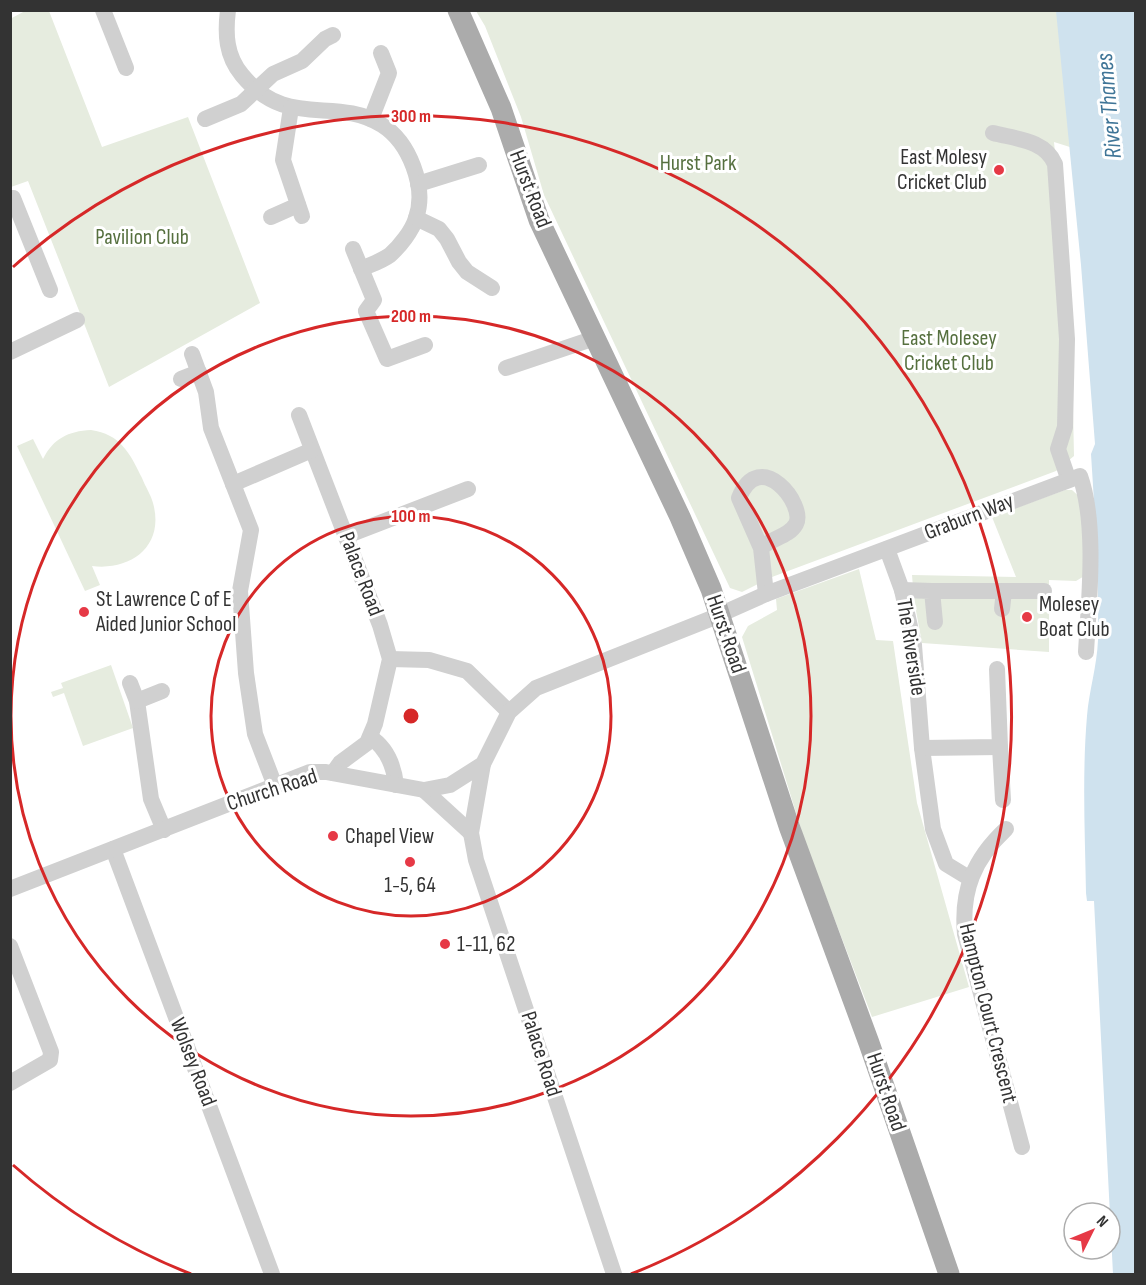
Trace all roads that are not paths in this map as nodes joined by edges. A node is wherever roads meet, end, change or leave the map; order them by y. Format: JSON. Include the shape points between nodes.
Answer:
{"nodes":[{"id":1,"x":103,"y":10,"type":"edge"},
{"id":2,"x":228,"y":10,"type":"edge"},
{"id":3,"x":458,"y":10,"type":"edge"},
{"id":4,"x":333,"y":35,"type":"dead end"},
{"id":5,"x":381,"y":53,"type":"dead end"},
{"id":6,"x":126,"y":68,"type":"dead end"},
{"id":7,"x":254,"y":90,"type":"junction"},
{"id":8,"x":291,"y":108,"type":"junction"},
{"id":9,"x":205,"y":119,"type":"dead end"},
{"id":10,"x":371,"y":119,"type":"junction"},
{"id":11,"x":993,"y":133,"type":"dead end"},
{"id":12,"x":479,"y":165,"type":"dead end"},
{"id":13,"x":418,"y":184,"type":"junction"},
{"id":14,"x":11,"y":196,"type":"edge"},
{"id":15,"x":271,"y":217,"type":"dead end"},
{"id":16,"x":416,"y":218,"type":"junction"},
{"id":17,"x":353,"y":249,"type":"dead end"},
{"id":18,"x":361,"y":269,"type":"junction"},
{"id":19,"x":492,"y":288,"type":"dead end"},
{"id":20,"x":50,"y":290,"type":"dead end"},
{"id":21,"x":76,"y":320,"type":"dead end"},
{"id":22,"x":595,"y":338,"type":"junction"},
{"id":23,"x":424,"y":345,"type":"dead end"},
{"id":24,"x":10,"y":352,"type":"edge"},
{"id":25,"x":192,"y":354,"type":"dead end"},
{"id":26,"x":506,"y":368,"type":"dead end"},
{"id":27,"x":199,"y":372,"type":"junction"},
{"id":28,"x":181,"y":379,"type":"dead end"},
{"id":29,"x":299,"y":415,"type":"dead end"},
{"id":30,"x":312,"y":450,"type":"junction"},
{"id":31,"x":1074,"y":477,"type":"junction"},
{"id":32,"x":233,"y":484,"type":"junction"},
{"id":33,"x":468,"y":489,"type":"dead end"},
{"id":34,"x":346,"y":536,"type":"junction"},
{"id":35,"x":761,"y":548,"type":"dead end"},
{"id":36,"x":887,"y":549,"type":"junction"},
{"id":37,"x":902,"y":590,"type":"junction"},
{"id":38,"x":932,"y":591,"type":"junction"},
{"id":39,"x":1004,"y":591,"type":"junction"},
{"id":40,"x":1044,"y":591,"type":"dead end"},
{"id":41,"x":766,"y":594,"type":"junction"},
{"id":42,"x":1002,"y":609,"type":"dead end"},
{"id":43,"x":720,"y":614,"type":"junction"},
{"id":44,"x":935,"y":622,"type":"dead end"},
{"id":45,"x":1086,"y":652,"type":"dead end"},
{"id":46,"x":390,"y":659,"type":"junction"},
{"id":47,"x":997,"y":669,"type":"dead end"},
{"id":48,"x":130,"y":683,"type":"dead end"},
{"id":49,"x":162,"y":691,"type":"dead end"},
{"id":50,"x":137,"y":701,"type":"junction"},
{"id":51,"x":509,"y":712,"type":"junction"},
{"id":52,"x":370,"y":737,"type":"junction"},
{"id":53,"x":1000,"y":747,"type":"junction"},
{"id":54,"x":922,"y":748,"type":"junction"},
{"id":55,"x":483,"y":764,"type":"junction"},
{"id":56,"x":333,"y":773,"type":"junction"},
{"id":57,"x":396,"y":785,"type":"junction"},
{"id":58,"x":275,"y":786,"type":"junction"},
{"id":59,"x":424,"y":790,"type":"junction"},
{"id":60,"x":1003,"y":800,"type":"dead end"},
{"id":61,"x":1006,"y":829,"type":"dead end"},
{"id":62,"x":164,"y":830,"type":"junction"},
{"id":63,"x":471,"y":832,"type":"junction"},
{"id":64,"x":113,"y":849,"type":"junction"},
{"id":65,"x":969,"y":878,"type":"junction"},
{"id":66,"x":10,"y":889,"type":"edge"},
{"id":67,"x":10,"y":946,"type":"edge"},
{"id":68,"x":10,"y":1083,"type":"edge"},
{"id":69,"x":1022,"y":1147,"type":"dead end"},
{"id":70,"x":272,"y":1275,"type":"edge"},
{"id":71,"x":614,"y":1275,"type":"edge"},
{"id":72,"x":949,"y":1275,"type":"edge"}],
"edges":[{"from":1,"to":6,"type":"street"},
{"from":2,"to":7,"type":"street","via":[[227,46],[236,68]]},
{"from":3,"to":22,"type":"main road","name":"Hurst Road","via":[[494,90],[539,220]]},
{"from":4,"to":7,"type":"street","via":[[302,62],[273,74]]},
{"from":5,"to":10,"type":"street","via":[[389,73]]},
{"from":7,"to":8,"type":"street","via":[[282,107]]},
{"from":7,"to":9,"type":"street","via":[[241,104]]},
{"from":8,"to":10,"type":"street"},
{"from":8,"to":15,"type":"street","via":[[283,160],[300,210]]},
{"from":10,"to":13,"type":"street","via":[[401,143]]},
{"from":11,"to":31,"type":"street","via":[[1041,146],[1052,154],[1055,164],[1067,339],[1065,428],[1058,449]]},
{"from":12,"to":13,"type":"street"},
{"from":13,"to":16,"type":"street"},
{"from":14,"to":20,"type":"street"},
{"from":16,"to":18,"type":"street","via":[[406,237],[388,256]]},
{"from":16,"to":19,"type":"street","via":[[439,230],[459,262]]},
{"from":17,"to":18,"type":"street"},
{"from":18,"to":23,"type":"street","via":[[374,300],[366,311],[387,359]]},
{"from":21,"to":24,"type":"street"},
{"from":22,"to":26,"type":"street"},
{"from":22,"to":43,"type":"main road","name":"Hurst Road","via":[[680,517]]},
{"from":25,"to":27,"type":"street"},
{"from":27,"to":28,"type":"street"},
{"from":27,"to":32,"type":"street","via":[[211,428]]},
{"from":29,"to":30,"type":"street","name":"Palace Road"},
{"from":30,"to":32,"type":"street"},
{"from":30,"to":34,"type":"street","name":"Palace Road"},
{"from":31,"to":36,"type":"street","name":"Graburn Way"},
{"from":31,"to":45,"type":"street","via":[[1086,493],[1090,576]]},
{"from":32,"to":58,"type":"street","via":[[250,530],[240,591],[246,673],[255,734]]},
{"from":33,"to":34,"type":"street"},
{"from":34,"to":46,"type":"street","name":"Palace Road"},
{"from":35,"to":41,"type":"street"},
{"from":36,"to":37,"type":"street","name":"The Riverside"},
{"from":36,"to":41,"type":"street","name":"Graburn Way"},
{"from":37,"to":38,"type":"street"},
{"from":37,"to":54,"type":"street","name":"The Riverside","via":[[918,672]]},
{"from":38,"to":39,"type":"street"},
{"from":38,"to":44,"type":"street"},
{"from":39,"to":40,"type":"street"},
{"from":39,"to":42,"type":"street"},
{"from":41,"to":43,"type":"street"},
{"from":43,"to":51,"type":"street","via":[[536,688]]},
{"from":43,"to":72,"type":"main road","name":"Hurst Road","via":[[777,793]]},
{"from":46,"to":51,"type":"street","via":[[429,660],[467,671]]},
{"from":46,"to":52,"type":"street"},
{"from":47,"to":53,"type":"street"},
{"from":48,"to":50,"type":"street"},
{"from":49,"to":50,"type":"street"},
{"from":50,"to":62,"type":"street","via":[[152,799]]},
{"from":51,"to":55,"type":"street"},
{"from":52,"to":56,"type":"street"},
{"from":52,"to":57,"type":"street","via":[[393,765]]},
{"from":53,"to":54,"type":"street"},
{"from":53,"to":60,"type":"street"},
{"from":54,"to":65,"type":"street","name":"The Riverside","via":[[933,829],[945,864]]},
{"from":55,"to":59,"type":"street","name":"Church Road","via":[[450,785]]},
{"from":55,"to":63,"type":"street","name":"Palace Road"},
{"from":56,"to":57,"type":"street","name":"Church Road"},
{"from":56,"to":58,"type":"street","name":"Church Road","via":[[310,772]]},
{"from":57,"to":59,"type":"street","name":"Church Road"},
{"from":58,"to":62,"type":"street","name":"Church Road"},
{"from":59,"to":63,"type":"street"},
{"from":61,"to":65,"type":"street","name":"Hampton Court Crescent","via":[[983,853]]},
{"from":62,"to":64,"type":"street","name":"Church Road"},
{"from":63,"to":71,"type":"street","name":"Palace Road","via":[[476,860]]},
{"from":64,"to":66,"type":"street","name":"Church Road"},
{"from":64,"to":70,"type":"street","name":"Wolsey Road"},
{"from":65,"to":69,"type":"street","name":"Hampton Court Crescent","via":[[965,934]]},
{"from":67,"to":68,"type":"street","via":[[51,1052],[50,1060]]}]}
